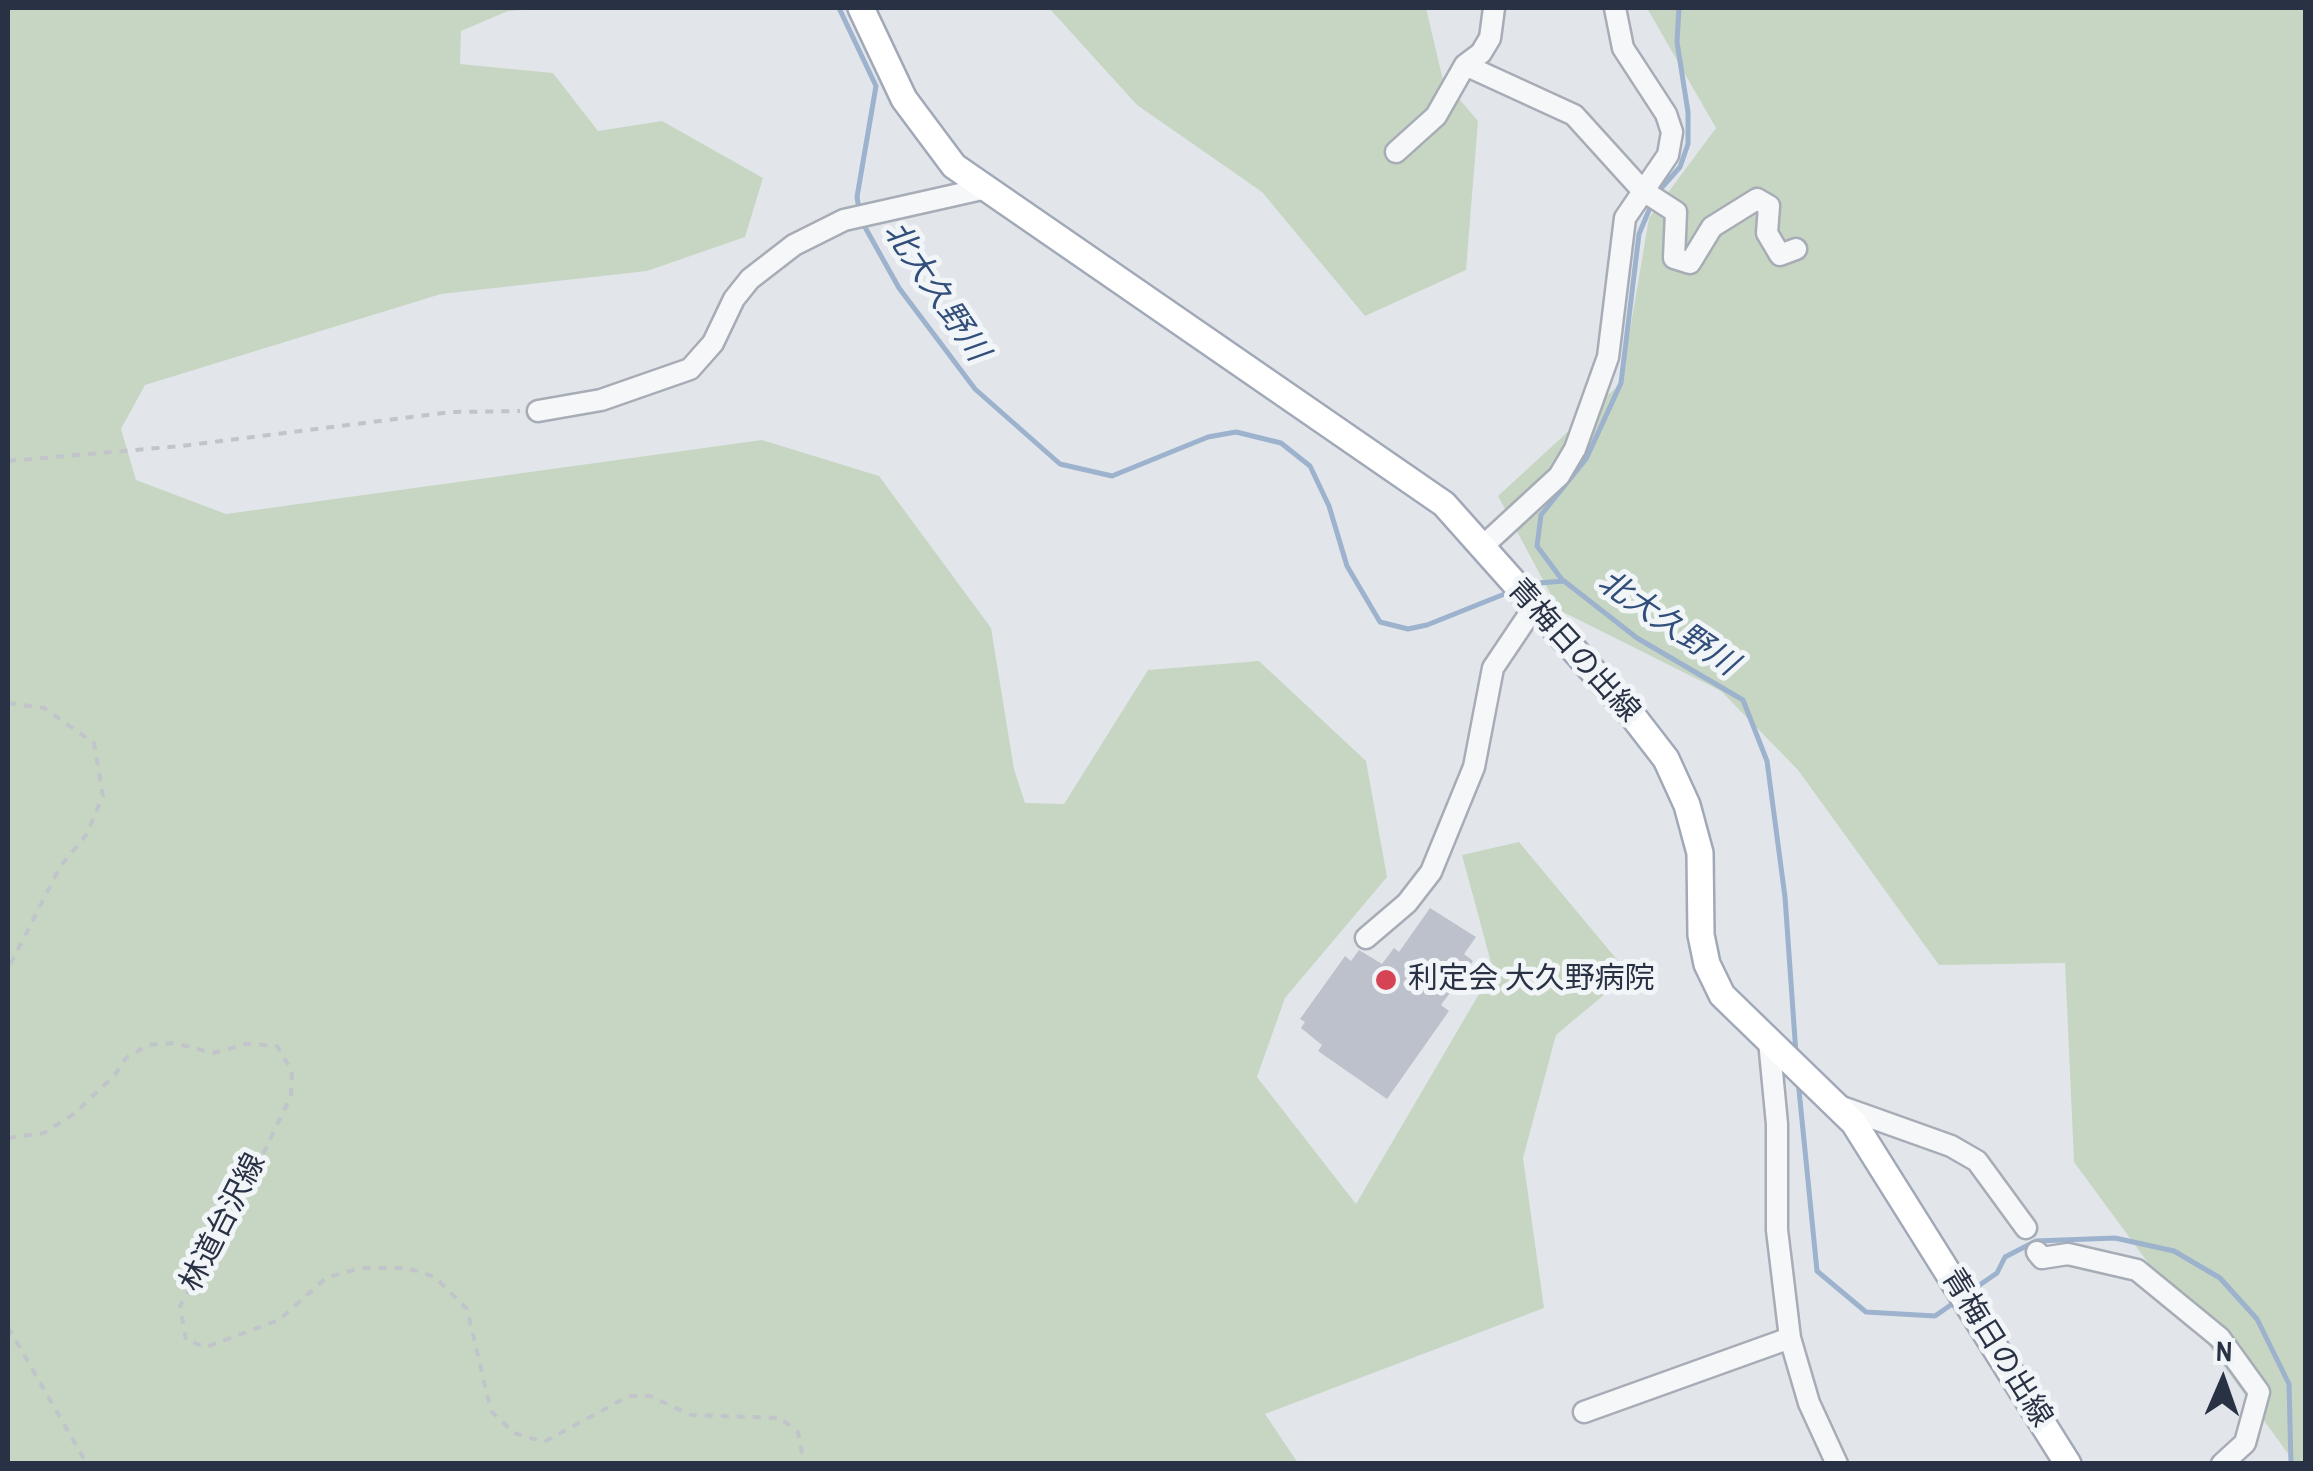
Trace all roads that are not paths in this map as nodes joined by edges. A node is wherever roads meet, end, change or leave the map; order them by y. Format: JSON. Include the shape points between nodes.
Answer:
{"nodes":[{"id":1,"x":862,"y":8,"type":"edge"},
{"id":2,"x":1494,"y":8,"type":"edge"},
{"id":3,"x":1615,"y":8,"type":"edge"},
{"id":4,"x":1465,"y":65,"type":"junction"},
{"id":5,"x":1396,"y":152,"type":"dead end"},
{"id":6,"x":982,"y":189,"type":"junction"},
{"id":7,"x":1642,"y":190,"type":"junction"},
{"id":8,"x":1796,"y":249,"type":"dead end"},
{"id":9,"x":538,"y":410,"type":"road end"},
{"id":10,"x":1482,"y":547,"type":"junction"},
{"id":11,"x":1522,"y":593,"type":"junction"},
{"id":12,"x":1366,"y":938,"type":"dead end"},
{"id":13,"x":1777,"y":1048,"type":"junction"},
{"id":14,"x":1839,"y":1106,"type":"junction"},
{"id":15,"x":2026,"y":1228,"type":"dead end"},
{"id":16,"x":2037,"y":1252,"type":"dead end"},
{"id":17,"x":1790,"y":1338,"type":"junction"},
{"id":18,"x":1584,"y":1412,"type":"dead end"},
{"id":19,"x":1837,"y":1464,"type":"edge"},
{"id":20,"x":2068,"y":1464,"type":"edge"},
{"id":21,"x":2222,"y":1464,"type":"edge"}],
"edges":[{"from":1,"to":6,"type":"main road","name":"青梅日の出線","via":[[929,138]]},
{"from":2,"to":4,"type":"street","via":[[1490,38]]},
{"from":3,"to":7,"type":"street","via":[[1623,48],[1672,132],[1668,155]]},
{"from":4,"to":5,"type":"street","via":[[1436,116]]},
{"from":4,"to":7,"type":"street","via":[[1574,115]]},
{"from":6,"to":9,"type":"street","via":[[848,220],[794,245],[750,278],[714,344],[690,369],[602,400]]},
{"from":6,"to":10,"type":"main road","name":"青梅日の出線","via":[[1444,504]]},
{"from":7,"to":8,"type":"street","via":[[1676,212],[1674,258],[1690,263],[1712,228],[1757,199],[1769,206],[1767,233],[1780,255]]},
{"from":7,"to":10,"type":"street","via":[[1625,218],[1610,344],[1586,425],[1558,476]]},
{"from":10,"to":11,"type":"main road","name":"青梅日の出線"},
{"from":11,"to":12,"type":"street","via":[[1493,668],[1474,767],[1430,872],[1407,903]]},
{"from":11,"to":13,"type":"main road","name":"青梅日の出線","via":[[1666,759],[1700,853],[1707,964],[1722,995]]},
{"from":13,"to":14,"type":"main road","name":"青梅日の出線"},
{"from":13,"to":17,"type":"street","via":[[1776,1230]]},
{"from":14,"to":15,"type":"street","via":[[1977,1161]]},
{"from":14,"to":20,"type":"main road","name":"青梅日の出線","via":[[1888,1172]]},
{"from":16,"to":21,"type":"street","via":[[2042,1258],[2068,1254],[2137,1270],[2220,1338],[2258,1392],[2246,1444]]},
{"from":17,"to":18,"type":"street"},
{"from":17,"to":19,"type":"street"}]}
